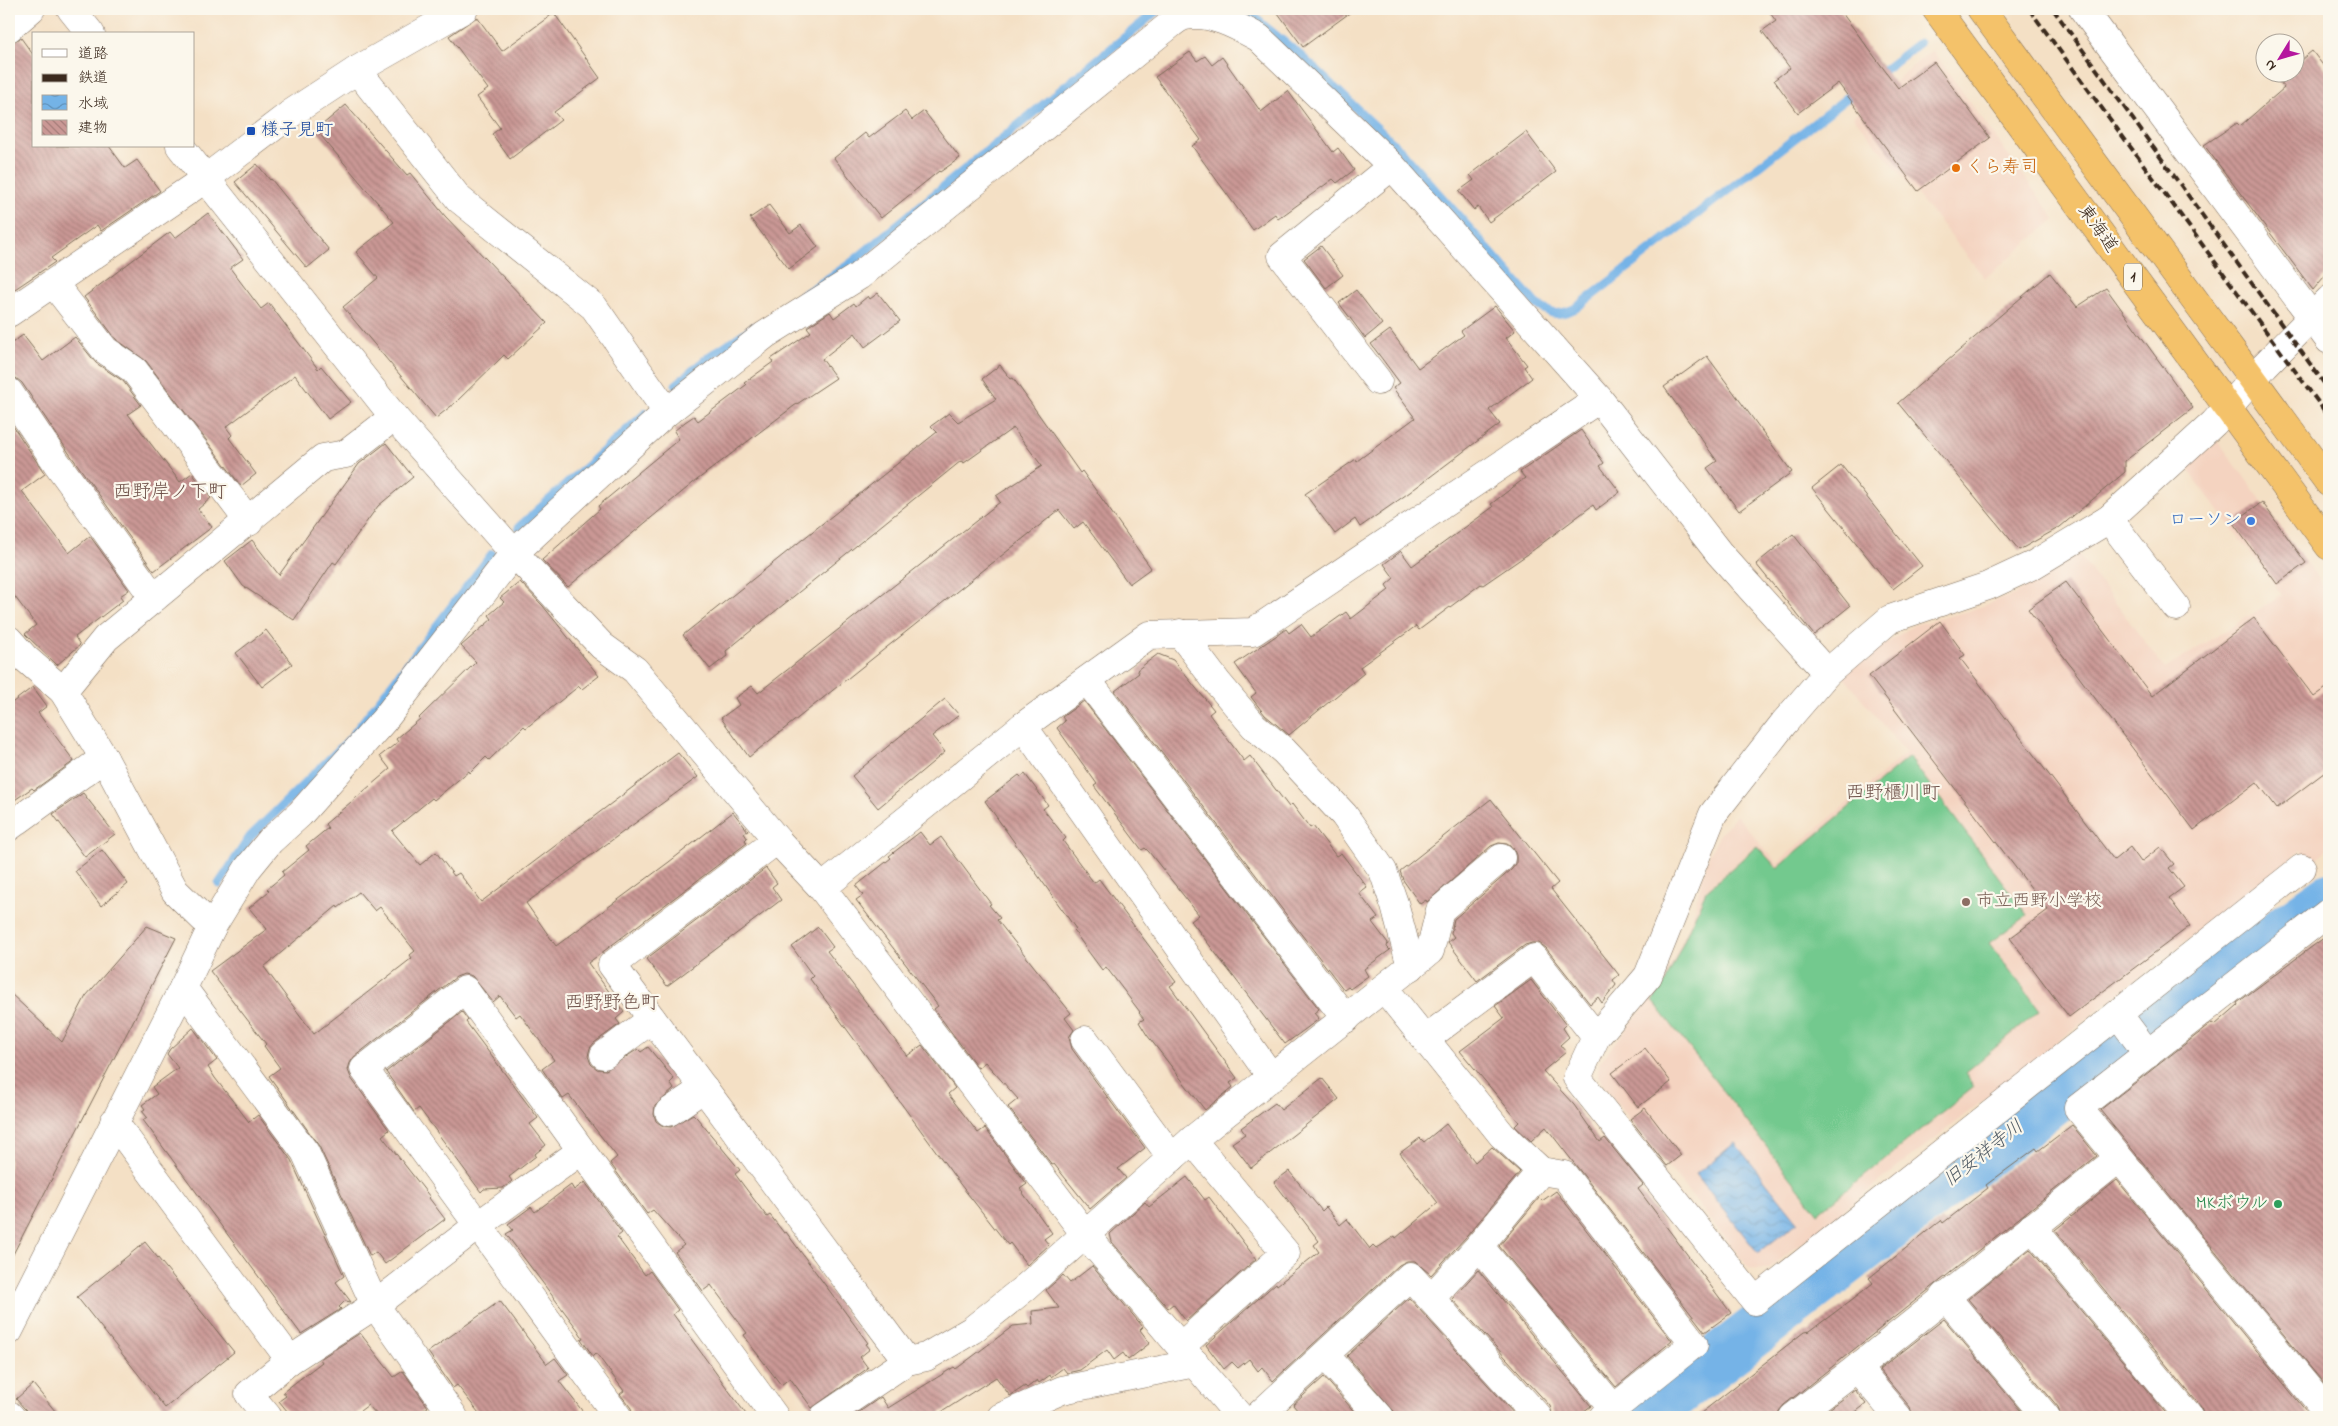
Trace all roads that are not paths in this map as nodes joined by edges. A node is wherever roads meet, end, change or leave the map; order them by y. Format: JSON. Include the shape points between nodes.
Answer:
{"nodes":[{"id":1,"x":31,"y":9,"type":"edge"},
{"id":2,"x":71,"y":9,"type":"edge"},
{"id":3,"x":464,"y":9,"type":"edge"},
{"id":4,"x":1936,"y":9,"type":"edge"},
{"id":5,"x":1981,"y":9,"type":"edge"},
{"id":6,"x":2083,"y":9,"type":"edge"},
{"id":7,"x":1181,"y":12,"type":"edge"},
{"id":8,"x":9,"y":28,"type":"edge"},
{"id":9,"x":89,"y":32,"type":"edge"},
{"id":10,"x":357,"y":70,"type":"junction"},
{"id":11,"x":182,"y":148,"type":"edge"},
{"id":12,"x":1392,"y":166,"type":"junction"},
{"id":13,"x":205,"y":179,"type":"junction"},
{"id":14,"x":54,"y":284,"type":"junction"},
{"id":15,"x":2321,"y":309,"type":"edge"},
{"id":16,"x":9,"y":313,"type":"edge"},
{"id":17,"x":2329,"y":340,"type":"edge"},
{"id":18,"x":2253,"y":379,"type":"junction"},
{"id":19,"x":1378,"y":381,"type":"dead end"},
{"id":20,"x":9,"y":392,"type":"edge"},
{"id":21,"x":1599,"y":399,"type":"junction"},
{"id":22,"x":2228,"y":408,"type":"junction"},
{"id":23,"x":667,"y":412,"type":"junction"},
{"id":24,"x":394,"y":417,"type":"junction"},
{"id":25,"x":2329,"y":483,"type":"edge"},
{"id":26,"x":2109,"y":519,"type":"junction"},
{"id":27,"x":249,"y":522,"type":"junction"},
{"id":28,"x":2329,"y":546,"type":"edge"},
{"id":29,"x":514,"y":553,"type":"junction"},
{"id":30,"x":154,"y":598,"type":"junction"},
{"id":31,"x":2176,"y":608,"type":"dead end"},
{"id":32,"x":1180,"y":633,"type":"junction"},
{"id":33,"x":14,"y":656,"type":"edge"},
{"id":34,"x":1827,"y":673,"type":"junction"},
{"id":35,"x":1087,"y":680,"type":"junction"},
{"id":36,"x":63,"y":691,"type":"junction"},
{"id":37,"x":1023,"y":726,"type":"junction"},
{"id":38,"x":104,"y":758,"type":"junction"},
{"id":39,"x":9,"y":826,"type":"edge"},
{"id":40,"x":777,"y":840,"type":"junction"},
{"id":41,"x":1501,"y":858,"type":"dead end"},
{"id":42,"x":2302,"y":868,"type":"dead end"},
{"id":43,"x":822,"y":888,"type":"junction"},
{"id":44,"x":2329,"y":912,"type":"edge"},
{"id":45,"x":212,"y":927,"type":"junction"},
{"id":46,"x":1420,"y":959,"type":"junction"},
{"id":47,"x":183,"y":988,"type":"junction"},
{"id":48,"x":1384,"y":988,"type":"junction"},
{"id":49,"x":2118,"y":1014,"type":"junction"},
{"id":50,"x":652,"y":1019,"type":"junction"},
{"id":51,"x":1346,"y":1019,"type":"junction"},
{"id":52,"x":1596,"y":1036,"type":"junction"},
{"id":53,"x":1425,"y":1039,"type":"junction"},
{"id":54,"x":1085,"y":1040,"type":"dead end"},
{"id":55,"x":2148,"y":1054,"type":"junction"},
{"id":56,"x":604,"y":1055,"type":"dead end"},
{"id":57,"x":1272,"y":1078,"type":"junction"},
{"id":58,"x":704,"y":1088,"type":"junction"},
{"id":59,"x":669,"y":1112,"type":"dead end"},
{"id":60,"x":114,"y":1122,"type":"junction"},
{"id":61,"x":1192,"y":1140,"type":"junction"},
{"id":62,"x":581,"y":1151,"type":"junction"},
{"id":63,"x":1172,"y":1158,"type":"junction"},
{"id":64,"x":2118,"y":1159,"type":"junction"},
{"id":65,"x":1542,"y":1171,"type":"junction"},
{"id":66,"x":477,"y":1226,"type":"junction"},
{"id":67,"x":2032,"y":1227,"type":"junction"},
{"id":68,"x":1085,"y":1234,"type":"junction"},
{"id":69,"x":1479,"y":1246,"type":"junction"},
{"id":70,"x":1945,"y":1296,"type":"junction"},
{"id":71,"x":1431,"y":1298,"type":"junction"},
{"id":72,"x":375,"y":1305,"type":"junction"},
{"id":73,"x":9,"y":1331,"type":"edge"},
{"id":74,"x":1188,"y":1354,"type":"junction"},
{"id":75,"x":1325,"y":1355,"type":"junction"},
{"id":76,"x":290,"y":1360,"type":"junction"},
{"id":77,"x":907,"y":1361,"type":"junction"},
{"id":78,"x":1857,"y":1368,"type":"junction"},
{"id":79,"x":1608,"y":1413,"type":"edge"},
{"id":80,"x":2329,"y":1414,"type":"edge"},
{"id":81,"x":268,"y":1417,"type":"edge"},
{"id":82,"x":454,"y":1417,"type":"edge"},
{"id":83,"x":618,"y":1417,"type":"edge"},
{"id":84,"x":775,"y":1417,"type":"edge"},
{"id":85,"x":824,"y":1417,"type":"edge"},
{"id":86,"x":1001,"y":1417,"type":"edge"},
{"id":87,"x":1240,"y":1417,"type":"edge"},
{"id":88,"x":1257,"y":1417,"type":"edge"},
{"id":89,"x":1380,"y":1417,"type":"edge"},
{"id":90,"x":1538,"y":1417,"type":"edge"},
{"id":91,"x":1793,"y":1417,"type":"edge"},
{"id":92,"x":1898,"y":1417,"type":"edge"},
{"id":93,"x":2046,"y":1417,"type":"edge"},
{"id":94,"x":2189,"y":1417,"type":"edge"}],
"edges":[{"from":1,"to":8,"type":"street"},
{"from":2,"to":9,"type":"street"},
{"from":3,"to":10,"type":"street"},
{"from":4,"to":22,"type":"highway","name":"東海道","number":"1"},
{"from":5,"to":18,"type":"highway","name":"東海道","number":"1"},
{"from":6,"to":15,"type":"street"},
{"from":7,"to":12,"type":"street","via":[[1232,23],[1259,38]]},
{"from":7,"to":23,"type":"street","via":[[1156,36],[858,276],[765,335]]},
{"from":10,"to":13,"type":"street","via":[[293,112]]},
{"from":10,"to":23,"type":"street","via":[[459,199],[594,307]]},
{"from":11,"to":13,"type":"street"},
{"from":12,"to":19,"type":"street","via":[[1282,256]]},
{"from":12,"to":21,"type":"street"},
{"from":13,"to":14,"type":"street"},
{"from":13,"to":24,"type":"street"},
{"from":14,"to":16,"type":"street"},
{"from":14,"to":27,"type":"street","via":[[105,350],[134,370]]},
{"from":15,"to":17,"type":"street"},
{"from":15,"to":18,"type":"street"},
{"from":18,"to":22,"type":"street"},
{"from":18,"to":25,"type":"highway","name":"東海道","number":"1"},
{"from":20,"to":30,"type":"street"},
{"from":21,"to":32,"type":"street","via":[[1253,632]]},
{"from":21,"to":34,"type":"street","via":[[1719,554]]},
{"from":22,"to":26,"type":"street"},
{"from":22,"to":28,"type":"highway","name":"東海道","number":"1"},
{"from":23,"to":29,"type":"street"},
{"from":24,"to":27,"type":"street","via":[[346,454],[323,458]]},
{"from":24,"to":29,"type":"street"},
{"from":26,"to":31,"type":"street"},
{"from":26,"to":34,"type":"street","via":[[2033,565],[1988,586],[1890,619]]},
{"from":27,"to":30,"type":"street"},
{"from":29,"to":40,"type":"street","via":[[602,646],[635,670]]},
{"from":29,"to":45,"type":"street","via":[[384,720],[248,868]]},
{"from":30,"to":36,"type":"street","via":[[106,638]]},
{"from":32,"to":35,"type":"street","via":[[1150,636]]},
{"from":32,"to":46,"type":"street","via":[[1254,726],[1284,751],[1344,815],[1383,871],[1395,906]]},
{"from":33,"to":36,"type":"street"},
{"from":34,"to":52,"type":"street","via":[[1713,814],[1648,976]]},
{"from":35,"to":37,"type":"street"},
{"from":35,"to":51,"type":"street"},
{"from":36,"to":38,"type":"street"},
{"from":37,"to":43,"type":"street"},
{"from":37,"to":57,"type":"street"},
{"from":38,"to":39,"type":"street"},
{"from":38,"to":45,"type":"street","via":[[175,891]]},
{"from":40,"to":43,"type":"street"},
{"from":40,"to":50,"type":"street","via":[[612,965]]},
{"from":41,"to":46,"type":"street","via":[[1440,910]]},
{"from":42,"to":49,"type":"street"},
{"from":43,"to":68,"type":"street"},
{"from":44,"to":55,"type":"street"},
{"from":45,"to":47,"type":"street"},
{"from":46,"to":48,"type":"street"},
{"from":47,"to":60,"type":"street"},
{"from":47,"to":72,"type":"street","via":[[305,1152]]},
{"from":48,"to":51,"type":"street"},
{"from":48,"to":53,"type":"street"},
{"from":49,"to":52,"type":"street","via":[[1755,1301],[1577,1078]]},
{"from":49,"to":55,"type":"street"},
{"from":50,"to":56,"type":"street"},
{"from":50,"to":58,"type":"street"},
{"from":51,"to":57,"type":"street"},
{"from":52,"to":53,"type":"street","via":[[1534,958]]},
{"from":53,"to":65,"type":"street","via":[[1502,1135]]},
{"from":54,"to":63,"type":"street"},
{"from":55,"to":64,"type":"street","via":[[2078,1108]]},
{"from":57,"to":61,"type":"street"},
{"from":58,"to":59,"type":"street"},
{"from":58,"to":77,"type":"street"},
{"from":60,"to":73,"type":"street"},
{"from":60,"to":76,"type":"street"},
{"from":61,"to":63,"type":"street"},
{"from":61,"to":74,"type":"street","via":[[1286,1253]]},
{"from":62,"to":66,"type":"street"},
{"from":62,"to":66,"type":"street","via":[[464,990],[364,1069]]},
{"from":62,"to":84,"type":"street"},
{"from":63,"to":68,"type":"street"},
{"from":64,"to":67,"type":"street"},
{"from":64,"to":80,"type":"street"},
{"from":65,"to":69,"type":"street"},
{"from":65,"to":79,"type":"street","via":[[1564,1175],[1694,1344]]},
{"from":66,"to":72,"type":"street"},
{"from":66,"to":83,"type":"street"},
{"from":67,"to":70,"type":"street"},
{"from":67,"to":94,"type":"street"},
{"from":68,"to":74,"type":"street"},
{"from":68,"to":77,"type":"street","via":[[972,1330],[926,1357]]},
{"from":69,"to":71,"type":"street"},
{"from":69,"to":79,"type":"street"},
{"from":70,"to":78,"type":"street"},
{"from":70,"to":93,"type":"street"},
{"from":71,"to":75,"type":"street","via":[[1410,1276]]},
{"from":71,"to":90,"type":"street"},
{"from":72,"to":76,"type":"street"},
{"from":72,"to":82,"type":"street"},
{"from":74,"to":86,"type":"street","via":[[1062,1390]]},
{"from":74,"to":87,"type":"street"},
{"from":75,"to":88,"type":"street"},
{"from":75,"to":89,"type":"street"},
{"from":76,"to":81,"type":"street","via":[[249,1394]]},
{"from":77,"to":85,"type":"street"},
{"from":78,"to":91,"type":"street"},
{"from":78,"to":92,"type":"street"}]}
